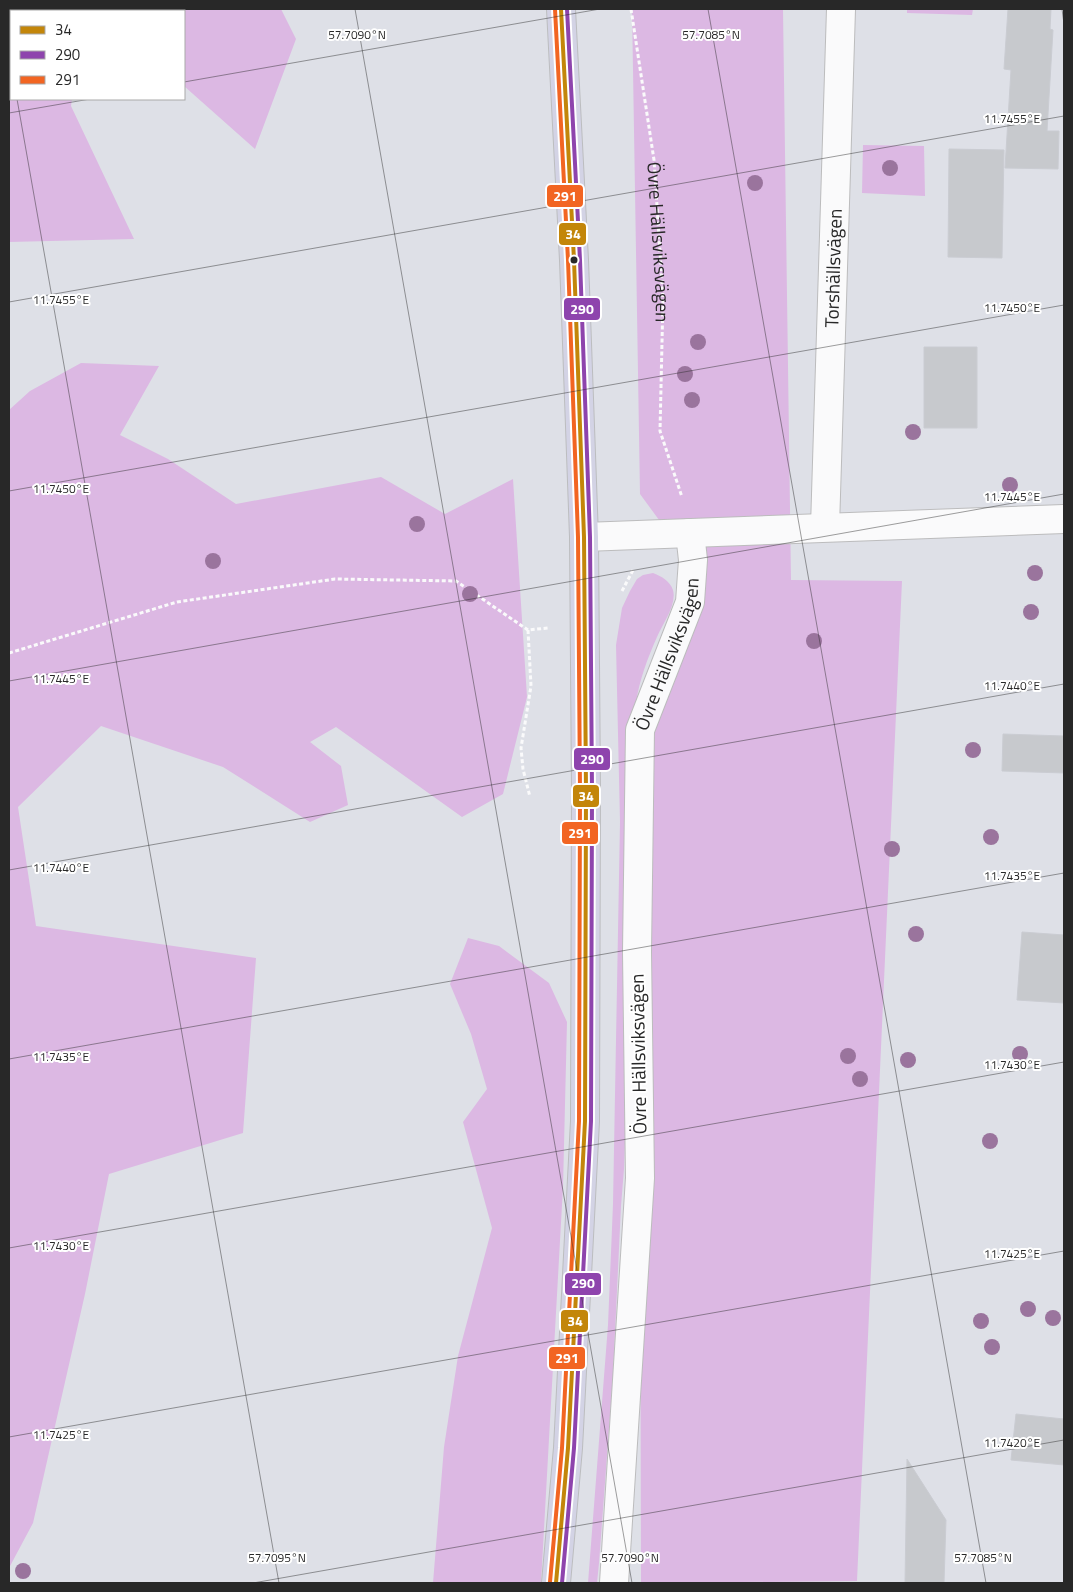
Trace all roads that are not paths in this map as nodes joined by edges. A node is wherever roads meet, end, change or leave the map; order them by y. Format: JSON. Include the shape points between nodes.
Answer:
{"nodes":[{"id":1,"x":561,"y":9,"type":"edge"},
{"id":2,"x":841,"y":9,"type":"edge"},
{"id":3,"x":1064,"y":519,"type":"edge"},
{"id":4,"x":825,"y":527,"type":"junction"},
{"id":5,"x":690,"y":533,"type":"junction"},
{"id":6,"x":584,"y":537,"type":"junction"},
{"id":7,"x":556,"y":1583,"type":"edge"},
{"id":8,"x":614,"y":1583,"type":"edge"}],
"edges":[{"from":1,"to":6,"type":"main road"},
{"from":2,"to":4,"type":"street","name":"Torshällsvägen"},
{"from":3,"to":4,"type":"street"},
{"from":4,"to":5,"type":"street"},
{"from":5,"to":6,"type":"street"},
{"from":5,"to":8,"type":"street","name":"Övre Hällsviksvägen","via":[[693,560],[690,602],[640,730],[637,952],[640,1178]]},
{"from":6,"to":7,"type":"main road","via":[[586,1121],[568,1448]]}]}
